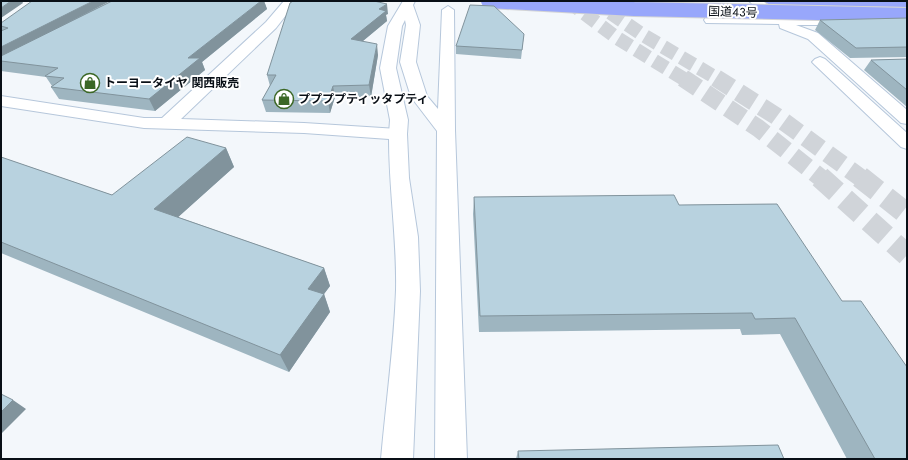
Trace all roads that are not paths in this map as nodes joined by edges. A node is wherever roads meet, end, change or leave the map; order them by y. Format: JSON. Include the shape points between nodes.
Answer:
{"nodes":[{"id":1,"x":291,"y":1,"type":"edge"},
{"id":2,"x":488,"y":1,"type":"edge"},
{"id":3,"x":631,"y":1,"type":"edge"},
{"id":4,"x":755,"y":1,"type":"edge"},
{"id":5,"x":770,"y":1,"type":"edge"},
{"id":6,"x":907,"y":3,"type":"edge"},
{"id":7,"x":402,"y":4,"type":"edge"},
{"id":8,"x":907,"y":9,"type":"edge"},
{"id":9,"x":448,"y":10,"type":"dead end"},
{"id":10,"x":907,"y":15,"type":"edge"},
{"id":11,"x":711,"y":20,"type":"dead end"},
{"id":12,"x":777,"y":20,"type":"junction"},
{"id":13,"x":907,"y":21,"type":"edge"},
{"id":14,"x":792,"y":29,"type":"junction"},
{"id":15,"x":868,"y":64,"type":"dead end"},
{"id":16,"x":845,"y":65,"type":"junction"},
{"id":17,"x":1,"y":101,"type":"edge"},
{"id":18,"x":907,"y":119,"type":"edge"},
{"id":19,"x":166,"y":124,"type":"junction"},
{"id":20,"x":446,"y":130,"type":"junction"},
{"id":21,"x":398,"y":134,"type":"junction"},
{"id":22,"x":907,"y":143,"type":"edge"},
{"id":23,"x":397,"y":459,"type":"edge"},
{"id":24,"x":451,"y":459,"type":"edge"}],
"edges":[{"from":1,"to":19,"type":"street","via":[[271,25]]},
{"from":2,"to":10,"type":"highway","name":"国道43号","bridge":true,"via":[[634,9]]},
{"from":3,"to":8,"type":"highway","via":[[724,6]]},
{"from":4,"to":12,"type":"street"},
{"from":5,"to":6,"type":"highway","name":"国道43号"},
{"from":7,"to":20,"type":"street","via":[[413,25],[408,62],[420,97]]},
{"from":7,"to":21,"type":"street","via":[[395,26],[388,68],[399,120]]},
{"from":9,"to":20,"type":"street"},
{"from":11,"to":12,"type":"street"},
{"from":12,"to":13,"type":"street"},
{"from":12,"to":14,"type":"street"},
{"from":14,"to":16,"type":"street","via":[[813,36]]},
{"from":14,"to":22,"type":"street","via":[[793,37]]},
{"from":15,"to":16,"type":"street"},
{"from":16,"to":18,"type":"street"},
{"from":17,"to":19,"type":"street"},
{"from":19,"to":21,"type":"street"},
{"from":20,"to":24,"type":"street"},
{"from":21,"to":23,"type":"street","via":[[408,292]]}]}
